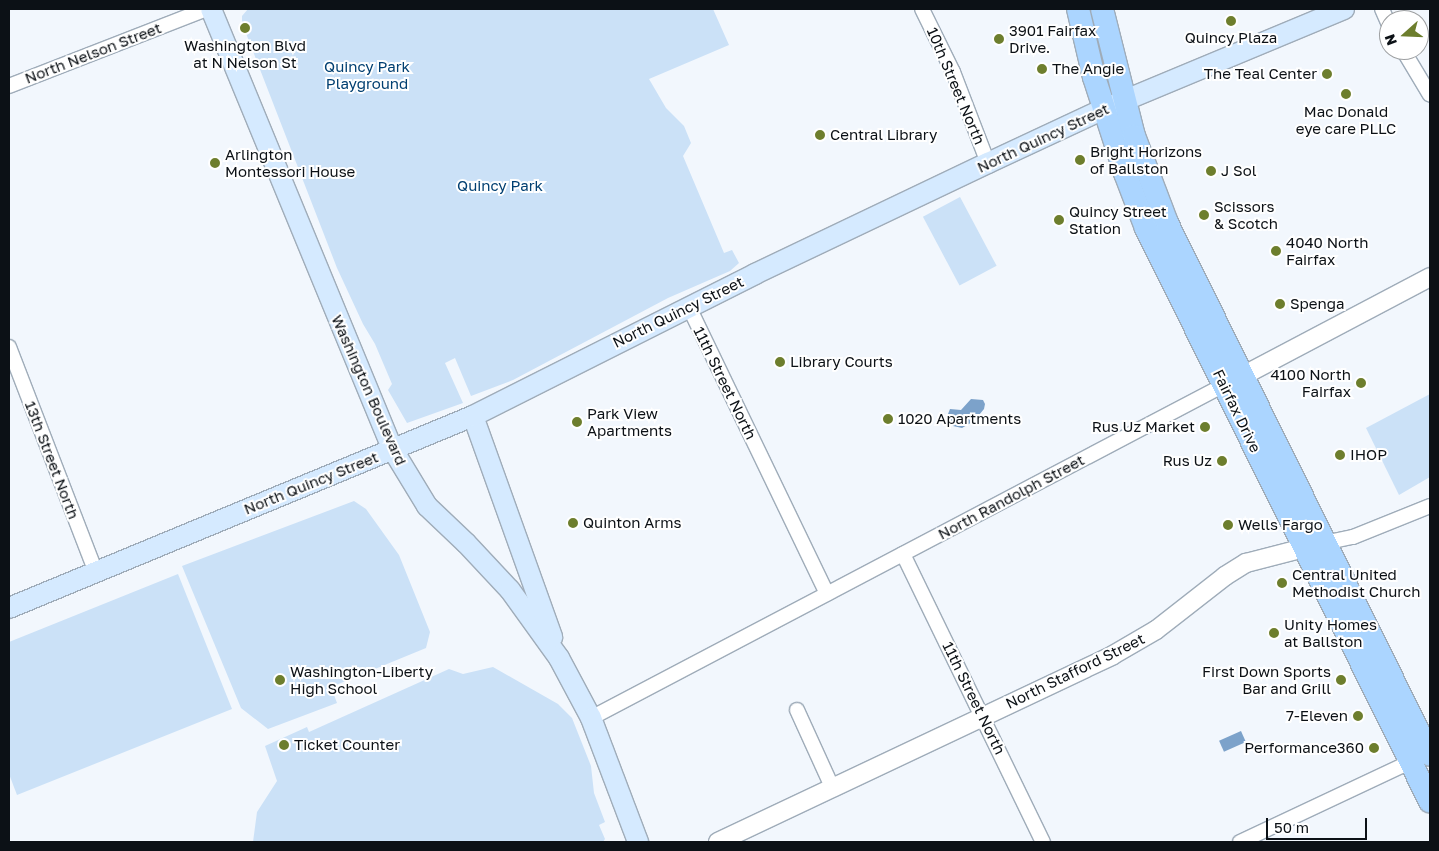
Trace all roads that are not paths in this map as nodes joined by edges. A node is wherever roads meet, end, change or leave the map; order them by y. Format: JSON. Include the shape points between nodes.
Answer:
{"nodes":[{"id":1,"x":206,"y":9,"type":"edge"},
{"id":2,"x":211,"y":9,"type":"edge"},
{"id":3,"x":922,"y":9,"type":"edge"},
{"id":4,"x":1078,"y":9,"type":"edge"},
{"id":5,"x":1102,"y":9,"type":"edge"},
{"id":6,"x":1344,"y":9,"type":"edge"},
{"id":7,"x":1409,"y":60,"type":"edge"},
{"id":8,"x":9,"y":86,"type":"edge"},
{"id":9,"x":1430,"y":95,"type":"edge"},
{"id":10,"x":1125,"y":100,"type":"junction"},
{"id":11,"x":1104,"y":109,"type":"junction"},
{"id":12,"x":988,"y":163,"type":"junction"},
{"id":13,"x":1430,"y":277,"type":"edge"},
{"id":14,"x":689,"y":307,"type":"junction"},
{"id":15,"x":9,"y":347,"type":"edge"},
{"id":16,"x":1234,"y":380,"type":"junction"},
{"id":17,"x":473,"y":416,"type":"junction"},
{"id":18,"x":393,"y":450,"type":"junction"},
{"id":19,"x":1430,"y":506,"type":"edge"},
{"id":20,"x":1315,"y":545,"type":"junction"},
{"id":21,"x":903,"y":554,"type":"junction"},
{"id":22,"x":96,"y":572,"type":"junction"},
{"id":23,"x":827,"y":594,"type":"junction"},
{"id":24,"x":9,"y":608,"type":"edge"},
{"id":25,"x":559,"y":658,"type":"junction"},
{"id":26,"x":797,"y":710,"type":"dead end"},
{"id":27,"x":983,"y":715,"type":"junction"},
{"id":28,"x":591,"y":718,"type":"junction"},
{"id":29,"x":1424,"y":756,"type":"edge"},
{"id":30,"x":833,"y":789,"type":"junction"},
{"id":31,"x":1430,"y":800,"type":"edge"},
{"id":32,"x":638,"y":842,"type":"edge"},
{"id":33,"x":718,"y":842,"type":"edge"},
{"id":34,"x":1043,"y":842,"type":"edge"},
{"id":35,"x":1240,"y":842,"type":"edge"}],
"edges":[{"from":1,"to":8,"type":"street","name":"North Nelson Street"},
{"from":2,"to":18,"type":"main road","name":"Washington Boulevard"},
{"from":3,"to":12,"type":"street","name":"10th Street North","via":[[953,72]]},
{"from":4,"to":11,"type":"main road","name":"Fairfax Drive"},
{"from":5,"to":10,"type":"main road","name":"Fairfax Drive"},
{"from":6,"to":10,"type":"main road","name":"North Quincy Street"},
{"from":7,"to":9,"type":"street"},
{"from":10,"to":11,"type":"main road","name":"North Quincy Street"},
{"from":10,"to":16,"type":"main road","name":"Fairfax Drive","via":[[1134,136],[1166,223]]},
{"from":11,"to":12,"type":"main road","name":"North Quincy Street"},
{"from":11,"to":16,"type":"main road","name":"Fairfax Drive","via":[[1146,228]]},
{"from":12,"to":14,"type":"main road","name":"North Quincy Street"},
{"from":13,"to":16,"type":"street","name":"North Randolph Street"},
{"from":14,"to":17,"type":"main road","name":"North Quincy Street"},
{"from":14,"to":23,"type":"street","name":"11th Street North"},
{"from":15,"to":22,"type":"street","name":"13th Street North"},
{"from":16,"to":20,"type":"main road","name":"Fairfax Drive"},
{"from":16,"to":21,"type":"street","name":"North Randolph Street"},
{"from":17,"to":18,"type":"main road","name":"North Quincy Street"},
{"from":17,"to":25,"type":"main road"},
{"from":18,"to":22,"type":"main road","name":"North Quincy Street"},
{"from":18,"to":25,"type":"main road","name":"Washington Boulevard","via":[[427,506],[510,590]]},
{"from":19,"to":20,"type":"street","name":"North Stafford Street","via":[[1353,537]]},
{"from":20,"to":27,"type":"street","name":"North Stafford Street","via":[[1246,563],[1135,643]]},
{"from":20,"to":29,"type":"main road","name":"Fairfax Drive"},
{"from":21,"to":23,"type":"street","name":"North Randolph Street"},
{"from":21,"to":27,"type":"street","name":"11th Street North"},
{"from":22,"to":24,"type":"main road","name":"North Quincy Street"},
{"from":23,"to":28,"type":"street","name":"North Randolph Street"},
{"from":25,"to":28,"type":"main road","name":"Washington Boulevard"},
{"from":26,"to":30,"type":"street"},
{"from":27,"to":30,"type":"street","name":"North Stafford Street"},
{"from":27,"to":34,"type":"street","name":"11th Street North"},
{"from":28,"to":32,"type":"main road","name":"Washington Boulevard"},
{"from":29,"to":31,"type":"main road","name":"Fairfax Drive"},
{"from":29,"to":35,"type":"street"},
{"from":30,"to":33,"type":"street","name":"North Stafford Street"}]}
